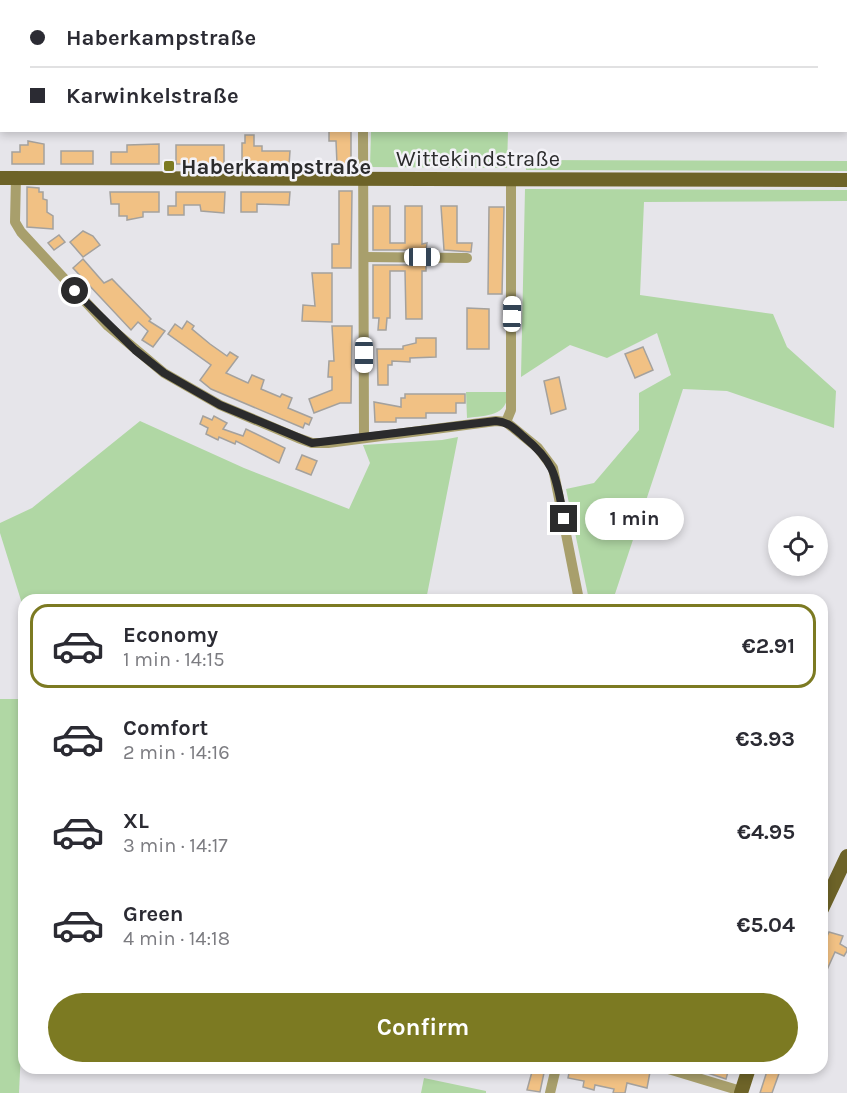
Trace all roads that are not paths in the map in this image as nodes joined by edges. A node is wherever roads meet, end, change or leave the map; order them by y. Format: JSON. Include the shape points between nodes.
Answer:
{"nodes":[{"id":1,"x":363,"y":132,"type":"edge"},
{"id":2,"x":16,"y":177,"type":"junction"},
{"id":3,"x":0,"y":178,"type":"edge"},
{"id":4,"x":363,"y":179,"type":"junction"},
{"id":5,"x":511,"y":179,"type":"junction"},
{"id":6,"x":847,"y":180,"type":"edge"},
{"id":7,"x":364,"y":257,"type":"junction"},
{"id":8,"x":467,"y":258,"type":"dead end"},
{"id":9,"x":506,"y":422,"type":"junction"},
{"id":10,"x":364,"y":437,"type":"junction"},
{"id":11,"x":578,"y":594,"type":"edge"},
{"id":12,"x":847,"y":856,"type":"edge"},
{"id":13,"x":828,"y":896,"type":"edge"},
{"id":14,"x":555,"y":1074,"type":"edge"},
{"id":15,"x":684,"y":1074,"type":"edge"},
{"id":16,"x":747,"y":1074,"type":"edge"},
{"id":17,"x":741,"y":1092,"type":"edge"},
{"id":18,"x":550,"y":1093,"type":"edge"}],
"edges":[{"from":1,"to":4,"type":"street"},
{"from":2,"to":3,"type":"main road","name":"Wittekindstraße"},
{"from":2,"to":4,"type":"main road","name":"Wittekindstraße"},
{"from":2,"to":10,"type":"street","via":[[15,222],[21,232],[108,326],[164,373],[220,405],[312,443]]},
{"from":4,"to":5,"type":"main road","name":"Wittekindstraße"},
{"from":4,"to":7,"type":"street"},
{"from":5,"to":6,"type":"main road","name":"Wittekindstraße"},
{"from":5,"to":9,"type":"street","via":[[511,410]]},
{"from":7,"to":8,"type":"street"},
{"from":7,"to":10,"type":"street"},
{"from":9,"to":10,"type":"street"},
{"from":9,"to":11,"type":"street","via":[[538,448],[553,468]]},
{"from":12,"to":13,"type":"main road"},
{"from":14,"to":18,"type":"street"},
{"from":15,"to":17,"type":"street"},
{"from":16,"to":17,"type":"main road"}]}
